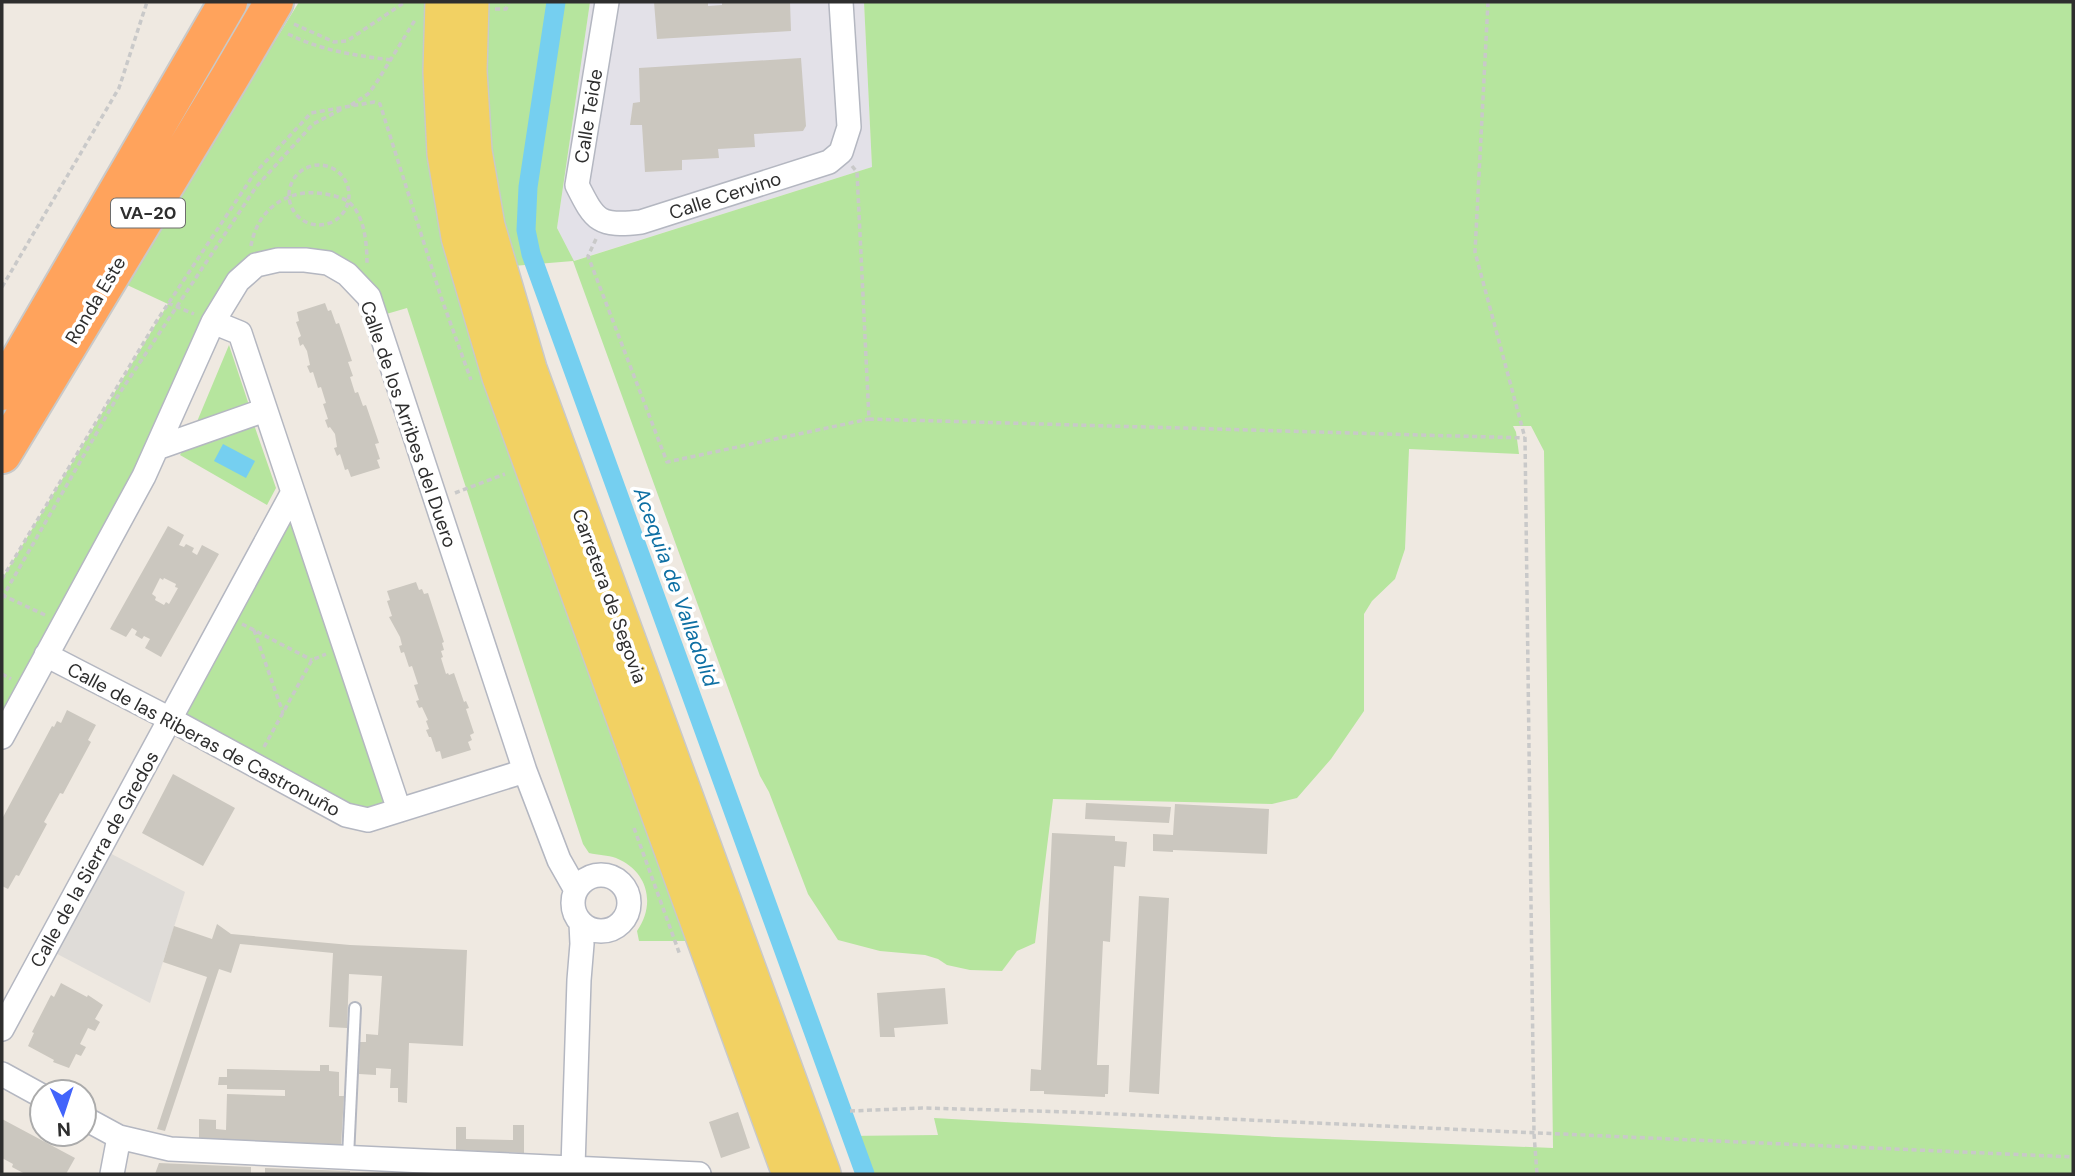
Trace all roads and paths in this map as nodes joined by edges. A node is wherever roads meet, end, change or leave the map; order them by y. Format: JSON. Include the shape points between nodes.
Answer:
{"nodes":[{"id":1,"x":147,"y":2,"type":"edge"},
{"id":2,"x":228,"y":2,"type":"edge"},
{"id":3,"x":405,"y":2,"type":"edge"},
{"id":4,"x":470,"y":2,"type":"edge"},
{"id":5,"x":607,"y":2,"type":"edge"},
{"id":6,"x":841,"y":2,"type":"edge"},
{"id":7,"x":1488,"y":2,"type":"edge"},
{"id":8,"x":430,"y":9,"type":"edge"},
{"id":9,"x":282,"y":14,"type":"edge"},
{"id":10,"x":391,"y":61,"type":"junction"},
{"id":11,"x":348,"y":106,"type":"junction"},
{"id":12,"x":841,"y":152,"type":"junction"},
{"id":13,"x":289,"y":195,"type":"junction"},
{"id":14,"x":349,"y":202,"type":"junction"},
{"id":15,"x":604,"y":221,"type":"junction"},
{"id":16,"x":256,"y":265,"type":"junction"},
{"id":17,"x":356,"y":284,"type":"junction"},
{"id":18,"x":2,"y":287,"type":"edge"},
{"id":19,"x":441,"y":298,"type":"dead end"},
{"id":20,"x":168,"y":303,"type":"junction"},
{"id":21,"x":177,"y":307,"type":"junction"},
{"id":22,"x":212,"y":322,"type":"junction"},
{"id":23,"x":2,"y":391,"type":"edge"},
{"id":24,"x":265,"y":410,"type":"junction"},
{"id":25,"x":869,"y":419,"type":"junction"},
{"id":26,"x":1525,"y":438,"type":"junction"},
{"id":27,"x":157,"y":448,"type":"junction"},
{"id":28,"x":2,"y":454,"type":"edge"},
{"id":29,"x":505,"y":474,"type":"dead end"},
{"id":30,"x":293,"y":492,"type":"junction"},
{"id":31,"x":437,"y":500,"type":"junction"},
{"id":32,"x":2,"y":579,"type":"edge"},
{"id":33,"x":2,"y":596,"type":"edge"},
{"id":34,"x":226,"y":616,"type":"junction"},
{"id":35,"x":63,"y":623,"type":"junction"},
{"id":36,"x":254,"y":630,"type":"junction"},
{"id":37,"x":345,"y":647,"type":"junction"},
{"id":38,"x":46,"y":655,"type":"junction"},
{"id":39,"x":312,"y":660,"type":"junction"},
{"id":40,"x":283,"y":713,"type":"junction"},
{"id":41,"x":170,"y":719,"type":"junction"},
{"id":42,"x":2,"y":737,"type":"edge"},
{"id":43,"x":254,"y":766,"type":"junction"},
{"id":44,"x":524,"y":771,"type":"junction"},
{"id":45,"x":399,"y":810,"type":"junction"},
{"id":46,"x":583,"y":883,"type":"junction"},
{"id":47,"x":585,"y":932,"type":"junction"},
{"id":48,"x":355,"y":1008,"type":"dead end"},
{"id":49,"x":2,"y":1029,"type":"edge"},
{"id":50,"x":2,"y":1074,"type":"edge"},
{"id":51,"x":28,"y":1088,"type":"edge"},
{"id":52,"x":850,"y":1111,"type":"dead end"},
{"id":53,"x":98,"y":1126,"type":"edge"},
{"id":54,"x":1534,"y":1134,"type":"junction"},
{"id":55,"x":119,"y":1137,"type":"junction"},
{"id":56,"x":348,"y":1157,"type":"junction"},
{"id":57,"x":2073,"y":1157,"type":"edge"},
{"id":58,"x":573,"y":1167,"type":"junction"},
{"id":59,"x":112,"y":1174,"type":"edge"},
{"id":60,"x":699,"y":1174,"type":"edge"},
{"id":61,"x":791,"y":1174,"type":"edge"},
{"id":62,"x":822,"y":1174,"type":"edge"},
{"id":63,"x":1537,"y":1174,"type":"edge"}],
"edges":[{"from":1,"to":18,"type":"path","via":[[119,88]]},
{"from":2,"to":23,"type":"highway","name":"Ronda Este","number":"VA-20"},
{"from":3,"to":9,"type":"path","via":[[347,41],[334,42]]},
{"from":4,"to":62,"type":"main road","name":"Carretera de Segovia","via":[[473,151],[486,226],[528,369]]},
{"from":5,"to":15,"type":"street","name":"Calle Teide","via":[[577,185],[591,212]]},
{"from":6,"to":12,"type":"street","via":[[849,127]]},
{"from":7,"to":26,"type":"path","via":[[1475,252]]},
{"from":8,"to":10,"type":"path"},
{"from":8,"to":61,"type":"main road","name":"Carretera de Segovia","via":[[442,72],[446,154],[460,237],[501,377]]},
{"from":9,"to":10,"type":"path","via":[[312,46]]},
{"from":9,"to":28,"type":"highway","name":"Ronda Este","number":"VA-20","via":[[230,77]]},
{"from":10,"to":11,"type":"path","via":[[368,94]]},
{"from":11,"to":19,"type":"path","via":[[380,104]]},
{"from":11,"to":20,"type":"path","via":[[311,113],[254,174]]},
{"from":11,"to":21,"type":"path","via":[[313,124],[256,187]]},
{"from":12,"to":15,"type":"street","name":"Calle Cervino","via":[[830,162],[641,222],[621,225]]},
{"from":12,"to":25,"type":"path","via":[[857,172]]},
{"from":13,"to":14,"type":"path","via":[[313,192]]},
{"from":13,"to":14,"type":"path","via":[[294,213],[311,225],[339,218]]},
{"from":13,"to":14,"type":"path","via":[[297,174],[315,164],[326,165],[348,183]]},
{"from":13,"to":16,"type":"path","via":[[272,205],[259,221],[250,247]]},
{"from":14,"to":17,"type":"path","via":[[366,240],[367,265]]},
{"from":15,"to":25,"type":"path","via":[[588,256],[667,462]]},
{"from":16,"to":17,"type":"street","name":"Calle de los Arribes del Duero","via":[[278,260],[328,263]]},
{"from":16,"to":22,"type":"street","via":[[238,281]]},
{"from":17,"to":31,"type":"street","name":"Calle de los Arribes del Duero","via":[[373,307]]},
{"from":20,"to":21,"type":"path"},
{"from":20,"to":32,"type":"path"},
{"from":21,"to":22,"type":"path"},
{"from":21,"to":33,"type":"path","via":[[119,394]]},
{"from":22,"to":24,"type":"street","via":[[240,333]]},
{"from":22,"to":27,"type":"street"},
{"from":24,"to":27,"type":"street"},
{"from":24,"to":30,"type":"street"},
{"from":25,"to":26,"type":"path"},
{"from":26,"to":54,"type":"path"},
{"from":27,"to":35,"type":"street"},
{"from":29,"to":31,"type":"path"},
{"from":30,"to":34,"type":"street","name":"Calle de la Sierra de Gredos"},
{"from":30,"to":37,"type":"street"},
{"from":31,"to":44,"type":"street","name":"Calle de los Arribes del Duero"},
{"from":33,"to":35,"type":"path"},
{"from":34,"to":36,"type":"path"},
{"from":34,"to":41,"type":"street","name":"Calle de la Sierra de Gredos"},
{"from":35,"to":38,"type":"street"},
{"from":36,"to":39,"type":"path"},
{"from":36,"to":40,"type":"path"},
{"from":37,"to":39,"type":"path"},
{"from":37,"to":45,"type":"street"},
{"from":38,"to":41,"type":"street","name":"Calle de las Riberas de Castronuño"},
{"from":38,"to":42,"type":"street"},
{"from":39,"to":40,"type":"path"},
{"from":40,"to":43,"type":"path"},
{"from":41,"to":43,"type":"street","name":"Calle de las Riberas de Castronuño"},
{"from":41,"to":49,"type":"street","name":"Calle de la Sierra de Gredos"},
{"from":43,"to":45,"type":"street","name":"Calle de las Riberas de Castronuño","via":[[346,816],[368,820]]},
{"from":44,"to":45,"type":"street","name":"Calle de las Riberas de Castronuño"},
{"from":44,"to":46,"type":"street","name":"Calle de los Arribes del Duero","via":[[559,860]]},
{"from":46,"to":47,"type":"street","via":[[573,907]]},
{"from":46,"to":47,"type":"street","via":[[599,874],[609,876],[625,887],[629,896],[627,916],[621,923],[613,929]]},
{"from":47,"to":58,"type":"street","via":[[579,980]]},
{"from":48,"to":56,"type":"lane"},
{"from":50,"to":51,"type":"street"},
{"from":52,"to":54,"type":"path","via":[[1071,1112]]},
{"from":53,"to":55,"type":"street"},
{"from":54,"to":57,"type":"path"},
{"from":54,"to":63,"type":"path"},
{"from":55,"to":56,"type":"street","via":[[170,1149]]},
{"from":55,"to":59,"type":"street"},
{"from":56,"to":58,"type":"street"},
{"from":58,"to":60,"type":"street"}]}
